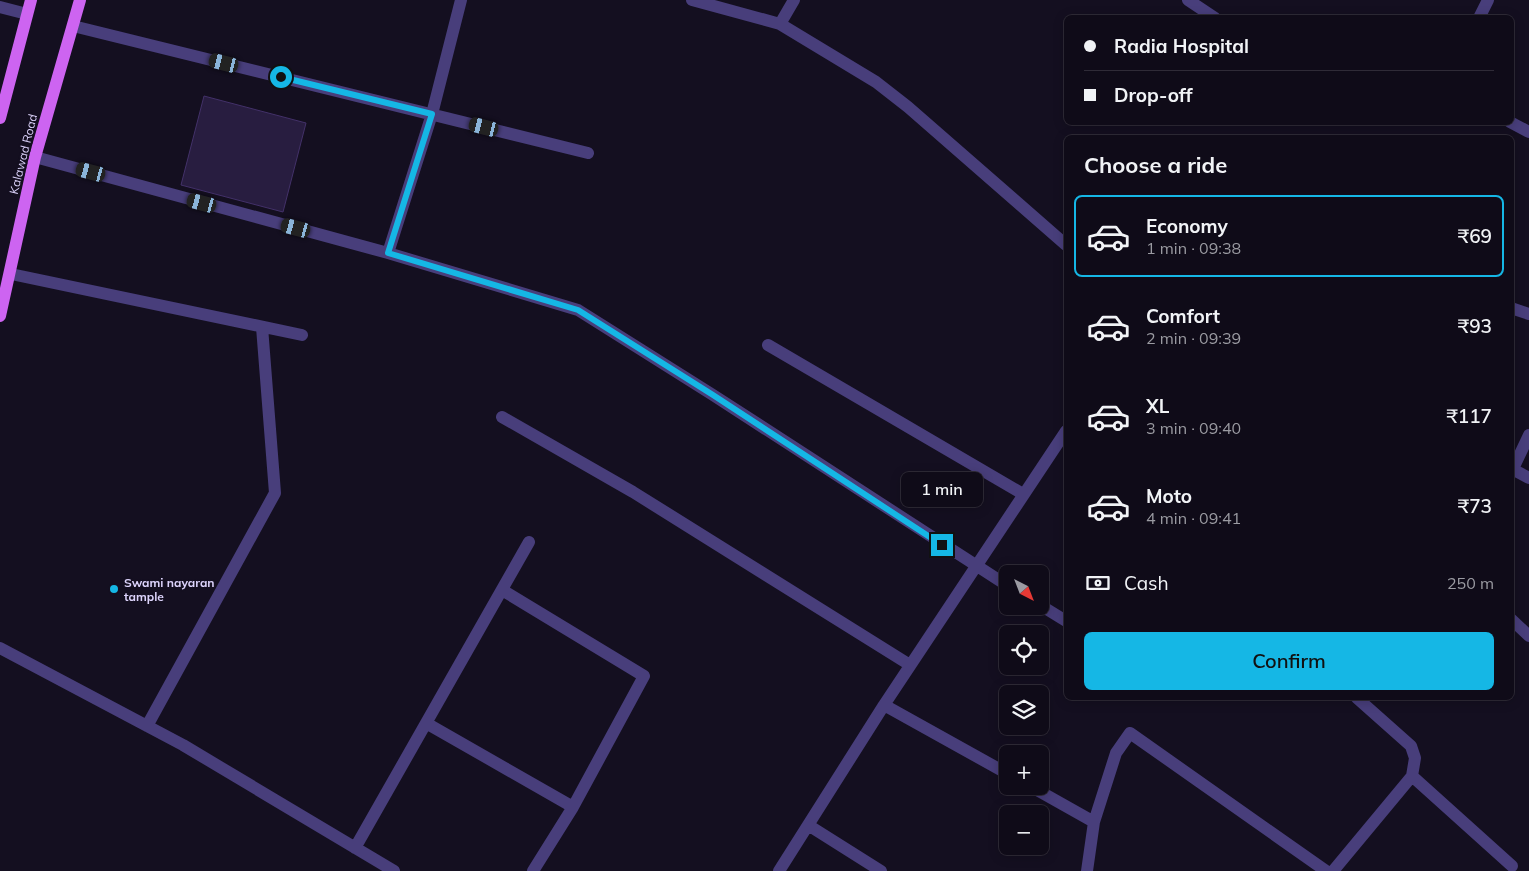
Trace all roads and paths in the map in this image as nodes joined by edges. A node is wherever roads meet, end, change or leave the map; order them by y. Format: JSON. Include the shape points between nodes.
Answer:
{"nodes":[{"id":1,"x":31,"y":0,"type":"edge"},
{"id":2,"x":80,"y":0,"type":"edge"},
{"id":3,"x":461,"y":0,"type":"edge"},
{"id":4,"x":692,"y":0,"type":"edge"},
{"id":5,"x":794,"y":0,"type":"edge"},
{"id":6,"x":1188,"y":0,"type":"edge"},
{"id":7,"x":1488,"y":0,"type":"edge"},
{"id":8,"x":0,"y":7,"type":"edge"},
{"id":9,"x":27,"y":14,"type":"junction"},
{"id":10,"x":1210,"y":15,"type":"edge"},
{"id":11,"x":1480,"y":15,"type":"edge"},
{"id":12,"x":780,"y":24,"type":"junction"},
{"id":13,"x":73,"y":26,"type":"junction"},
{"id":14,"x":432,"y":114,"type":"junction"},
{"id":15,"x":0,"y":118,"type":"edge"},
{"id":16,"x":1514,"y":124,"type":"edge"},
{"id":17,"x":1529,"y":132,"type":"edge"},
{"id":18,"x":588,"y":153,"type":"dead end"},
{"id":19,"x":35,"y":157,"type":"junction"},
{"id":20,"x":1064,"y":243,"type":"edge"},
{"id":21,"x":388,"y":253,"type":"junction"},
{"id":22,"x":11,"y":274,"type":"junction"},
{"id":23,"x":1514,"y":309,"type":"edge"},
{"id":24,"x":1529,"y":314,"type":"edge"},
{"id":25,"x":0,"y":316,"type":"edge"},
{"id":26,"x":262,"y":327,"type":"junction"},
{"id":27,"x":302,"y":335,"type":"dead end"},
{"id":28,"x":768,"y":345,"type":"dead end"},
{"id":29,"x":502,"y":417,"type":"dead end"},
{"id":30,"x":1064,"y":433,"type":"edge"},
{"id":31,"x":1529,"y":435,"type":"edge"},
{"id":32,"x":1514,"y":467,"type":"edge"},
{"id":33,"x":1514,"y":472,"type":"edge"},
{"id":34,"x":1529,"y":478,"type":"edge"},
{"id":35,"x":1023,"y":494,"type":"junction"},
{"id":36,"x":529,"y":542,"type":"dead end"},
{"id":37,"x":975,"y":566,"type":"junction"},
{"id":38,"x":999,"y":581,"type":"edge"},
{"id":39,"x":502,"y":590,"type":"junction"},
{"id":40,"x":1049,"y":611,"type":"edge"},
{"id":41,"x":1064,"y":620,"type":"edge"},
{"id":42,"x":1514,"y":622,"type":"edge"},
{"id":43,"x":1529,"y":636,"type":"edge"},
{"id":44,"x":0,"y":648,"type":"edge"},
{"id":45,"x":910,"y":665,"type":"junction"},
{"id":46,"x":1359,"y":700,"type":"edge"},
{"id":47,"x":884,"y":704,"type":"junction"},
{"id":48,"x":426,"y":723,"type":"junction"},
{"id":49,"x":147,"y":726,"type":"junction"},
{"id":50,"x":999,"y":769,"type":"edge"},
{"id":51,"x":1412,"y":776,"type":"junction"},
{"id":52,"x":1046,"y":795,"type":"edge"},
{"id":53,"x":573,"y":807,"type":"junction"},
{"id":54,"x":1094,"y":822,"type":"junction"},
{"id":55,"x":808,"y":825,"type":"junction"},
{"id":56,"x":354,"y":848,"type":"junction"},
{"id":57,"x":378,"y":866,"type":"edge"},
{"id":58,"x":1512,"y":866,"type":"dead end"},
{"id":59,"x":394,"y":871,"type":"edge"},
{"id":60,"x":533,"y":871,"type":"edge"},
{"id":61,"x":779,"y":871,"type":"edge"},
{"id":62,"x":881,"y":871,"type":"edge"},
{"id":63,"x":1087,"y":871,"type":"edge"},
{"id":64,"x":1326,"y":871,"type":"edge"},
{"id":65,"x":1334,"y":871,"type":"edge"}],
"edges":[{"from":1,"to":9,"type":"main road"},
{"from":2,"to":13,"type":"main road","name":"Kalawad Road"},
{"from":3,"to":14,"type":"street"},
{"from":4,"to":12,"type":"street"},
{"from":5,"to":12,"type":"street"},
{"from":6,"to":10,"type":"street"},
{"from":7,"to":11,"type":"street"},
{"from":8,"to":9,"type":"street"},
{"from":9,"to":15,"type":"main road"},
{"from":12,"to":20,"type":"street","via":[[883,87]]},
{"from":13,"to":14,"type":"street"},
{"from":13,"to":19,"type":"main road","name":"Kalawad Road"},
{"from":14,"to":18,"type":"street"},
{"from":14,"to":21,"type":"street"},
{"from":16,"to":17,"type":"street"},
{"from":19,"to":21,"type":"street"},
{"from":19,"to":22,"type":"main road","name":"Kalawad Road"},
{"from":21,"to":37,"type":"street","via":[[578,310]]},
{"from":22,"to":25,"type":"main road","name":"Kalawad Road"},
{"from":22,"to":26,"type":"street"},
{"from":23,"to":24,"type":"street"},
{"from":26,"to":27,"type":"street"},
{"from":26,"to":49,"type":"street","via":[[275,493]]},
{"from":28,"to":35,"type":"street"},
{"from":29,"to":45,"type":"street","via":[[633,492]]},
{"from":30,"to":35,"type":"street"},
{"from":31,"to":32,"type":"street"},
{"from":33,"to":34,"type":"street"},
{"from":35,"to":37,"type":"street"},
{"from":36,"to":39,"type":"street"},
{"from":37,"to":38,"type":"street"},
{"from":37,"to":45,"type":"street"},
{"from":39,"to":48,"type":"street"},
{"from":39,"to":53,"type":"street","via":[[644,676]]},
{"from":40,"to":41,"type":"street"},
{"from":42,"to":43,"type":"street"},
{"from":44,"to":49,"type":"street"},
{"from":45,"to":47,"type":"street"},
{"from":46,"to":51,"type":"street","via":[[1411,746],[1415,758]]},
{"from":47,"to":50,"type":"street"},
{"from":47,"to":55,"type":"street"},
{"from":48,"to":53,"type":"street"},
{"from":48,"to":56,"type":"street"},
{"from":49,"to":56,"type":"street"},
{"from":51,"to":58,"type":"street"},
{"from":51,"to":65,"type":"street"},
{"from":52,"to":54,"type":"street"},
{"from":53,"to":60,"type":"street"},
{"from":54,"to":63,"type":"street"},
{"from":54,"to":64,"type":"street","via":[[1116,753],[1130,733]]},
{"from":55,"to":61,"type":"street"},
{"from":55,"to":62,"type":"street"},
{"from":56,"to":57,"type":"street"},
{"from":57,"to":59,"type":"street"}]}
